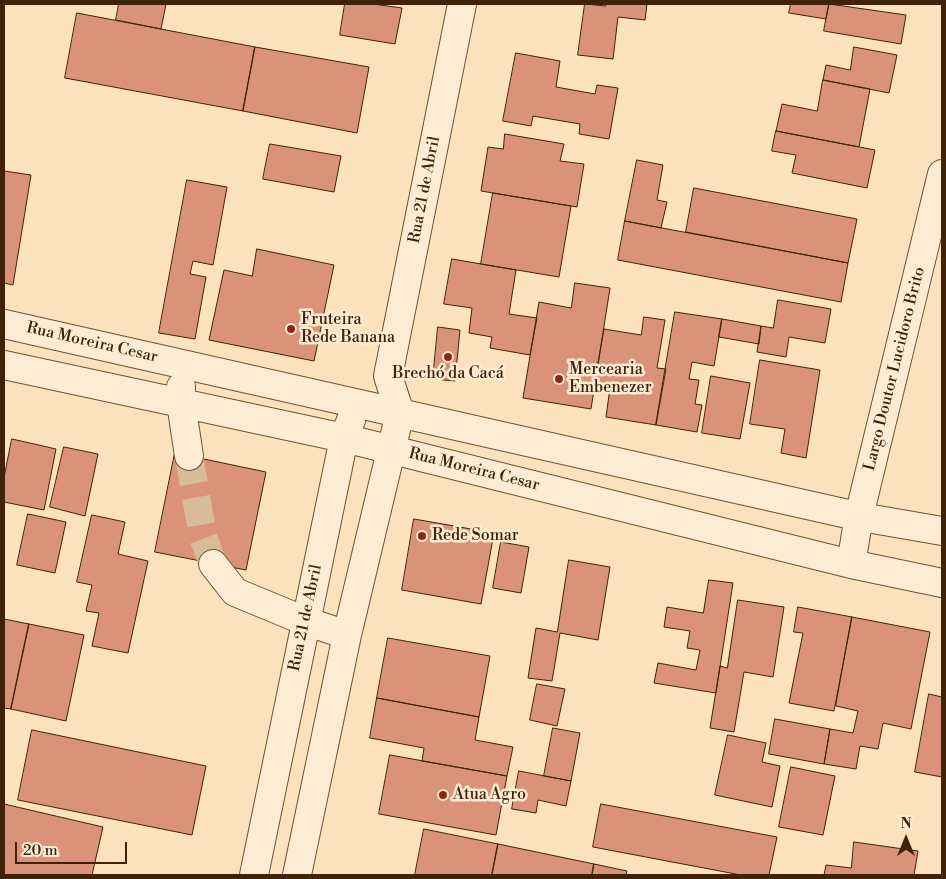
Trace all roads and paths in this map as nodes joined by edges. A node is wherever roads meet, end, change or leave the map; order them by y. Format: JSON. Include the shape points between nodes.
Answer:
{"nodes":[{"id":1,"x":462,"y":4,"type":"edge"},
{"id":2,"x":942,"y":174,"type":"edge"},
{"id":3,"x":4,"y":324,"type":"edge"},
{"id":4,"x":183,"y":363,"type":"junction"},
{"id":5,"x":4,"y":365,"type":"edge"},
{"id":6,"x":388,"y":376,"type":"junction"},
{"id":7,"x":180,"y":403,"type":"junction"},
{"id":8,"x":356,"y":403,"type":"junction"},
{"id":9,"x":400,"y":413,"type":"junction"},
{"id":10,"x":344,"y":438,"type":"junction"},
{"id":11,"x":392,"y":450,"type":"junction"},
{"id":12,"x":189,"y":456,"type":"tunnel mouth"},
{"id":13,"x":859,"y":516,"type":"junction"},
{"id":14,"x":942,"y":531,"type":"edge"},
{"id":15,"x":213,"y":564,"type":"tunnel mouth"},
{"id":16,"x":851,"y":564,"type":"junction"},
{"id":17,"x":942,"y":583,"type":"edge"},
{"id":18,"x":305,"y":621,"type":"junction"},
{"id":19,"x":347,"y":635,"type":"junction"},
{"id":20,"x":254,"y":875,"type":"edge"},
{"id":21,"x":297,"y":875,"type":"edge"}],
"edges":[{"from":1,"to":6,"type":"street","name":"Rua 21 de Abril"},
{"from":2,"to":13,"type":"street","name":"Largo Doutor Lucidoro Brito"},
{"from":3,"to":4,"type":"street","name":"Rua Moreira Cesar"},
{"from":4,"to":7,"type":"street"},
{"from":4,"to":8,"type":"street","name":"Rua Moreira Cesar"},
{"from":5,"to":7,"type":"street","name":"Rua Moreira Cesar"},
{"from":6,"to":8,"type":"street"},
{"from":6,"to":9,"type":"street","name":"Rua 21 de Abril"},
{"from":7,"to":10,"type":"street","name":"Rua Moreira Cesar"},
{"from":7,"to":12,"type":"street"},
{"from":8,"to":9,"type":"street","name":"Rua Moreira Cesar"},
{"from":8,"to":10,"type":"street","name":"Rua 21 de Abril"},
{"from":9,"to":11,"type":"street"},
{"from":9,"to":13,"type":"street","name":"Rua Moreira Cesar"},
{"from":10,"to":11,"type":"street","name":"Rua Moreira Cesar"},
{"from":10,"to":18,"type":"street","name":"Rua 21 de Abril"},
{"from":11,"to":16,"type":"street","name":"Rua Moreira Cesar"},
{"from":11,"to":19,"type":"street"},
{"from":13,"to":14,"type":"street","name":"Rua Moreira Cesar"},
{"from":13,"to":16,"type":"street","name":"Largo Doutor Lucidoro Brito"},
{"from":15,"to":18,"type":"street","via":[[235,592]]},
{"from":16,"to":17,"type":"street","name":"Rua Moreira Cesar"},
{"from":18,"to":19,"type":"street"},
{"from":18,"to":20,"type":"street","name":"Rua 21 de Abril"},
{"from":19,"to":21,"type":"street"}]}
